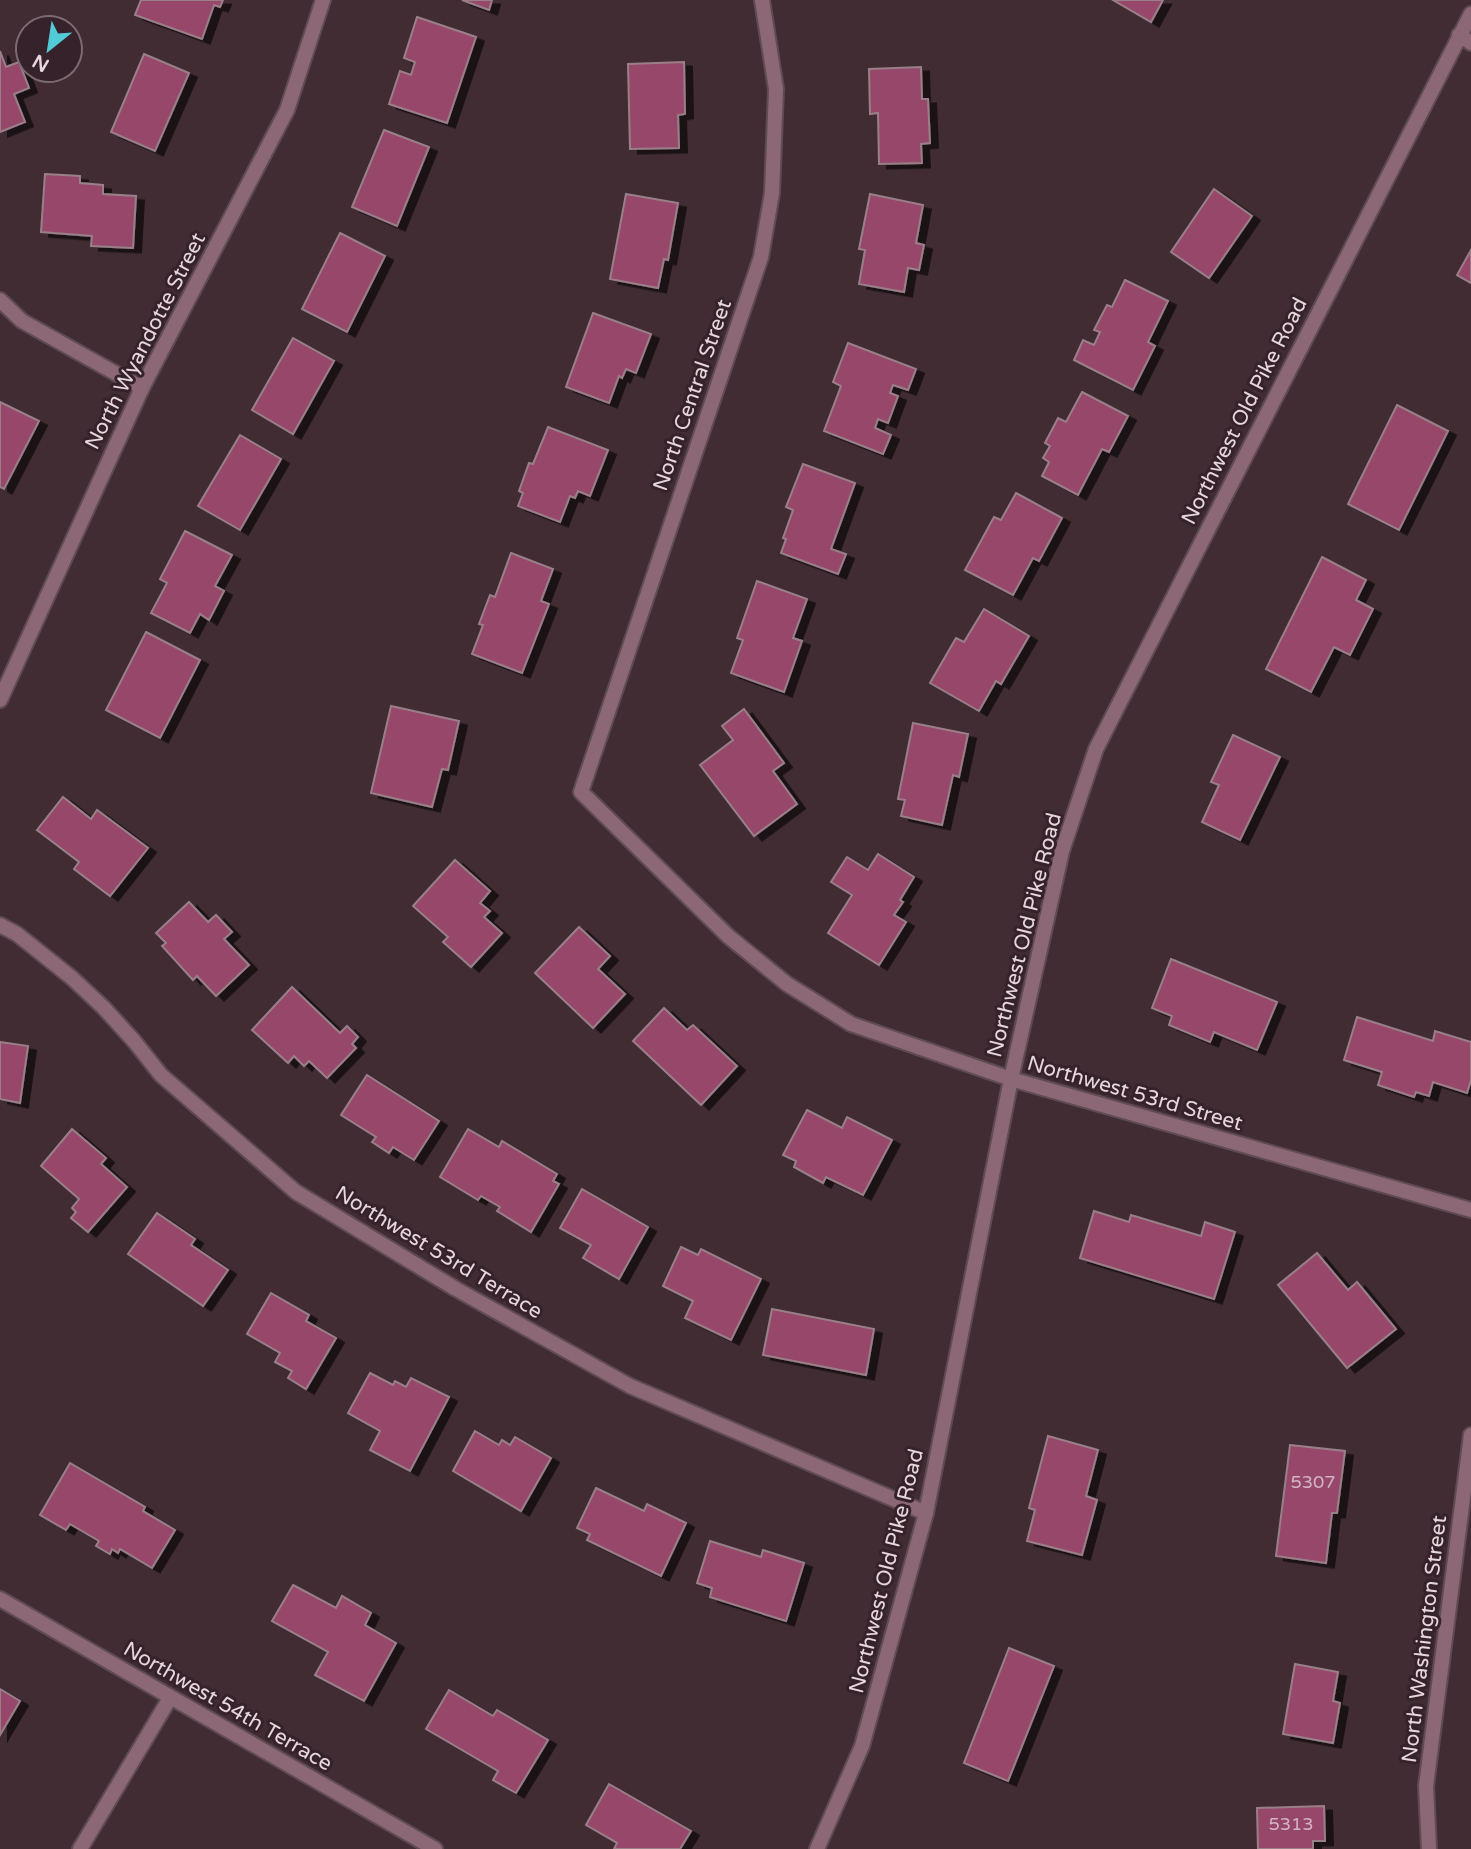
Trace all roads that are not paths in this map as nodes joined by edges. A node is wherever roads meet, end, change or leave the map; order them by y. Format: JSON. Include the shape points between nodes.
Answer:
{"nodes":[{"id":1,"x":323,"y":0,"type":"edge"},
{"id":2,"x":762,"y":0,"type":"edge"},
{"id":3,"x":1471,"y":14,"type":"edge"},
{"id":4,"x":1465,"y":39,"type":"edge"},
{"id":5,"x":0,"y":300,"type":"edge"},
{"id":6,"x":142,"y":388,"type":"junction"},
{"id":7,"x":0,"y":700,"type":"edge"},
{"id":8,"x":581,"y":792,"type":"joint"},
{"id":9,"x":0,"y":925,"type":"edge"},
{"id":10,"x":1010,"y":1079,"type":"junction"},
{"id":11,"x":1471,"y":1210,"type":"edge"},
{"id":12,"x":1471,"y":1435,"type":"edge"},
{"id":13,"x":926,"y":1513,"type":"junction"},
{"id":14,"x":0,"y":1599,"type":"edge"},
{"id":15,"x":170,"y":1698,"type":"junction"},
{"id":16,"x":80,"y":1849,"type":"edge"},
{"id":17,"x":435,"y":1849,"type":"edge"},
{"id":18,"x":817,"y":1849,"type":"edge"},
{"id":19,"x":1429,"y":1849,"type":"edge"}],
"edges":[{"from":1,"to":6,"type":"street","name":"North Wyandotte Street","via":[[287,110]]},
{"from":2,"to":8,"type":"street","name":"North Central Street","via":[[775,102],[772,193],[761,257]]},
{"from":3,"to":4,"type":"street","name":"Northwest Old Pike Road"},
{"from":4,"to":10,"type":"street","name":"Northwest Old Pike Road","via":[[1096,748],[1062,851]]},
{"from":5,"to":6,"type":"street","via":[[22,321]]},
{"from":6,"to":7,"type":"street","name":"North Wyandotte Street"},
{"from":8,"to":10,"type":"street","name":"Northwest 53rd Street","via":[[729,936],[787,984],[851,1024]]},
{"from":9,"to":13,"type":"street","name":"Northwest 53rd Terrace","via":[[72,978],[161,1075],[296,1192],[630,1387]]},
{"from":10,"to":11,"type":"street","name":"Northwest 53rd Street"},
{"from":10,"to":13,"type":"street","name":"Northwest Old Pike Road"},
{"from":12,"to":19,"type":"street","name":"North Washington Street","via":[[1426,1786]]},
{"from":13,"to":18,"type":"street","name":"Northwest Old Pike Road","via":[[862,1746]]},
{"from":14,"to":15,"type":"street","name":"Northwest 54th Terrace"},
{"from":15,"to":16,"type":"street"},
{"from":15,"to":17,"type":"street","name":"Northwest 54th Terrace"}]}
